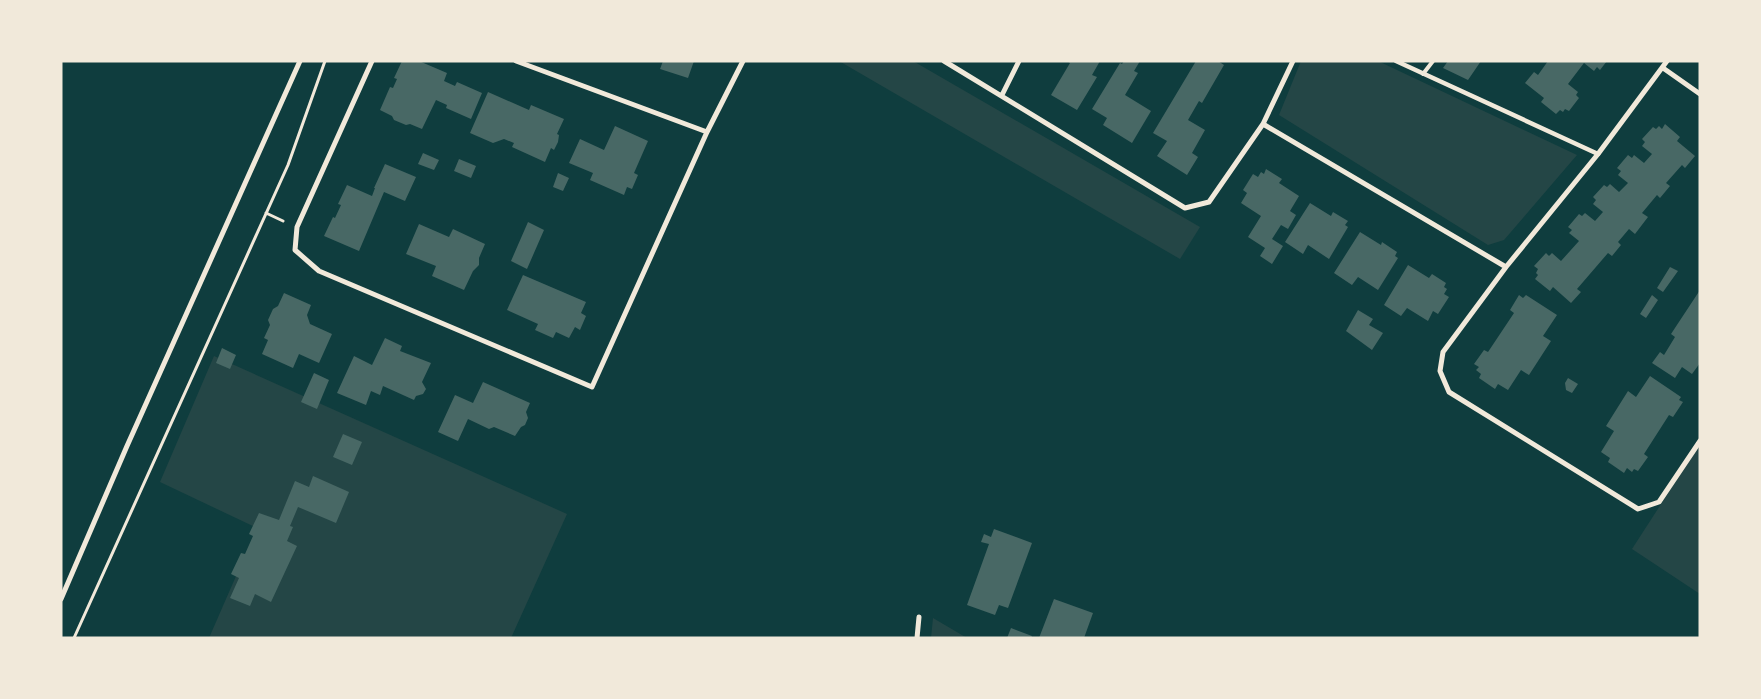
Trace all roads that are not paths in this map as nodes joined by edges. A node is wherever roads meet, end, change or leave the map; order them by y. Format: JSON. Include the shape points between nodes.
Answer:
{"nodes":[{"id":1,"x":300,"y":61,"type":"edge"},
{"id":2,"x":372,"y":61,"type":"edge"},
{"id":3,"x":516,"y":61,"type":"edge"},
{"id":4,"x":742,"y":61,"type":"edge"},
{"id":5,"x":944,"y":61,"type":"edge"},
{"id":6,"x":1018,"y":61,"type":"edge"},
{"id":7,"x":1293,"y":61,"type":"edge"},
{"id":8,"x":1396,"y":61,"type":"edge"},
{"id":9,"x":1433,"y":61,"type":"edge"},
{"id":10,"x":1667,"y":61,"type":"edge"},
{"id":11,"x":1662,"y":68,"type":"junction"},
{"id":12,"x":1423,"y":74,"type":"junction"},
{"id":13,"x":1700,"y":94,"type":"edge"},
{"id":14,"x":1002,"y":95,"type":"junction"},
{"id":15,"x":1263,"y":124,"type":"junction"},
{"id":16,"x":708,"y":132,"type":"junction"},
{"id":17,"x":1598,"y":154,"type":"junction"},
{"id":18,"x":1506,"y":267,"type":"junction"},
{"id":19,"x":1700,"y":441,"type":"edge"},
{"id":20,"x":61,"y":599,"type":"edge"},
{"id":21,"x":919,"y":617,"type":"dead end"},
{"id":22,"x":917,"y":638,"type":"edge"}],
"edges":[{"from":1,"to":20,"type":"street"},
{"from":2,"to":16,"type":"street","via":[[297,228],[295,250],[319,271],[592,387]]},
{"from":3,"to":16,"type":"street"},
{"from":4,"to":16,"type":"street"},
{"from":5,"to":14,"type":"street"},
{"from":6,"to":14,"type":"street"},
{"from":7,"to":15,"type":"street"},
{"from":8,"to":12,"type":"street"},
{"from":9,"to":12,"type":"lane"},
{"from":10,"to":11,"type":"street"},
{"from":11,"to":13,"type":"street"},
{"from":11,"to":17,"type":"street"},
{"from":12,"to":17,"type":"street"},
{"from":14,"to":15,"type":"street","via":[[1185,208],[1209,202]]},
{"from":15,"to":18,"type":"street"},
{"from":17,"to":18,"type":"street"},
{"from":18,"to":19,"type":"street","via":[[1443,352],[1440,371],[1449,392],[1638,509],[1660,502]]},
{"from":21,"to":22,"type":"street"}]}
